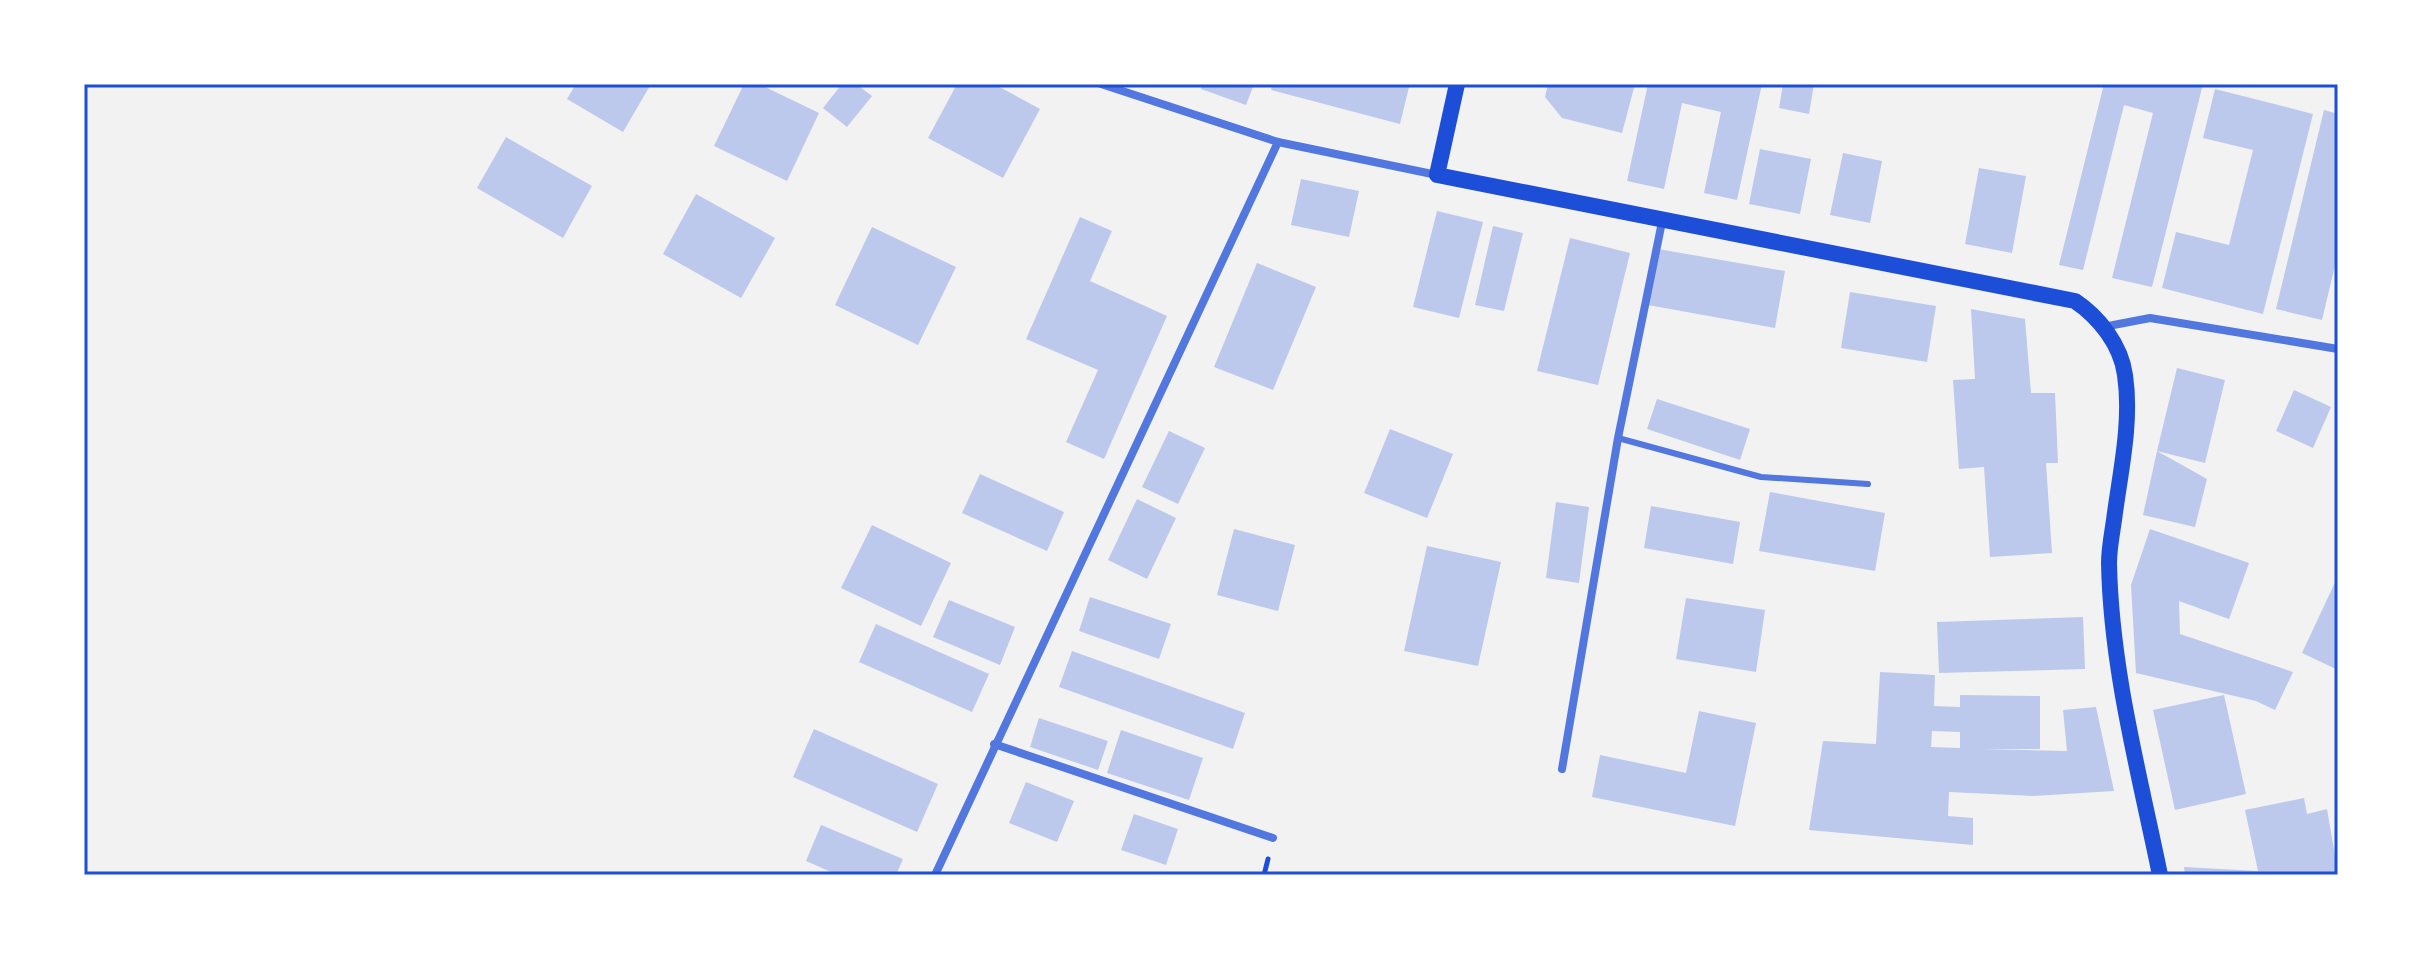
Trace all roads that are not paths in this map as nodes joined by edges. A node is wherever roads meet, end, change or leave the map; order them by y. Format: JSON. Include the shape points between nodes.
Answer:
{"nodes":[{"id":1,"x":1101,"y":84,"type":"edge"},
{"id":2,"x":1457,"y":84,"type":"edge"},
{"id":3,"x":1278,"y":142,"type":"junction"},
{"id":4,"x":1437,"y":175,"type":"junction"},
{"id":5,"x":1662,"y":222,"type":"junction"},
{"id":6,"x":2103,"y":327,"type":"junction"},
{"id":7,"x":2338,"y":349,"type":"edge"},
{"id":8,"x":1618,"y":438,"type":"junction"},
{"id":9,"x":1868,"y":484,"type":"dead end"},
{"id":10,"x":994,"y":744,"type":"junction"},
{"id":11,"x":1562,"y":769,"type":"dead end"},
{"id":12,"x":1273,"y":838,"type":"dead end"},
{"id":13,"x":935,"y":875,"type":"edge"},
{"id":14,"x":2160,"y":875,"type":"edge"}],
"edges":[{"from":1,"to":3,"type":"street"},
{"from":2,"to":4,"type":"main road"},
{"from":3,"to":4,"type":"street"},
{"from":3,"to":10,"type":"street"},
{"from":4,"to":5,"type":"main road"},
{"from":5,"to":6,"type":"main road","via":[[2075,301]]},
{"from":5,"to":8,"type":"street"},
{"from":6,"to":7,"type":"street","via":[[2150,318]]},
{"from":6,"to":14,"type":"main road","via":[[2122,364],[2127,422],[2109,557],[2110,609],[2121,691]]},
{"from":8,"to":9,"type":"lane","via":[[1761,477]]},
{"from":8,"to":11,"type":"street"},
{"from":10,"to":12,"type":"street"},
{"from":10,"to":13,"type":"street"}]}
